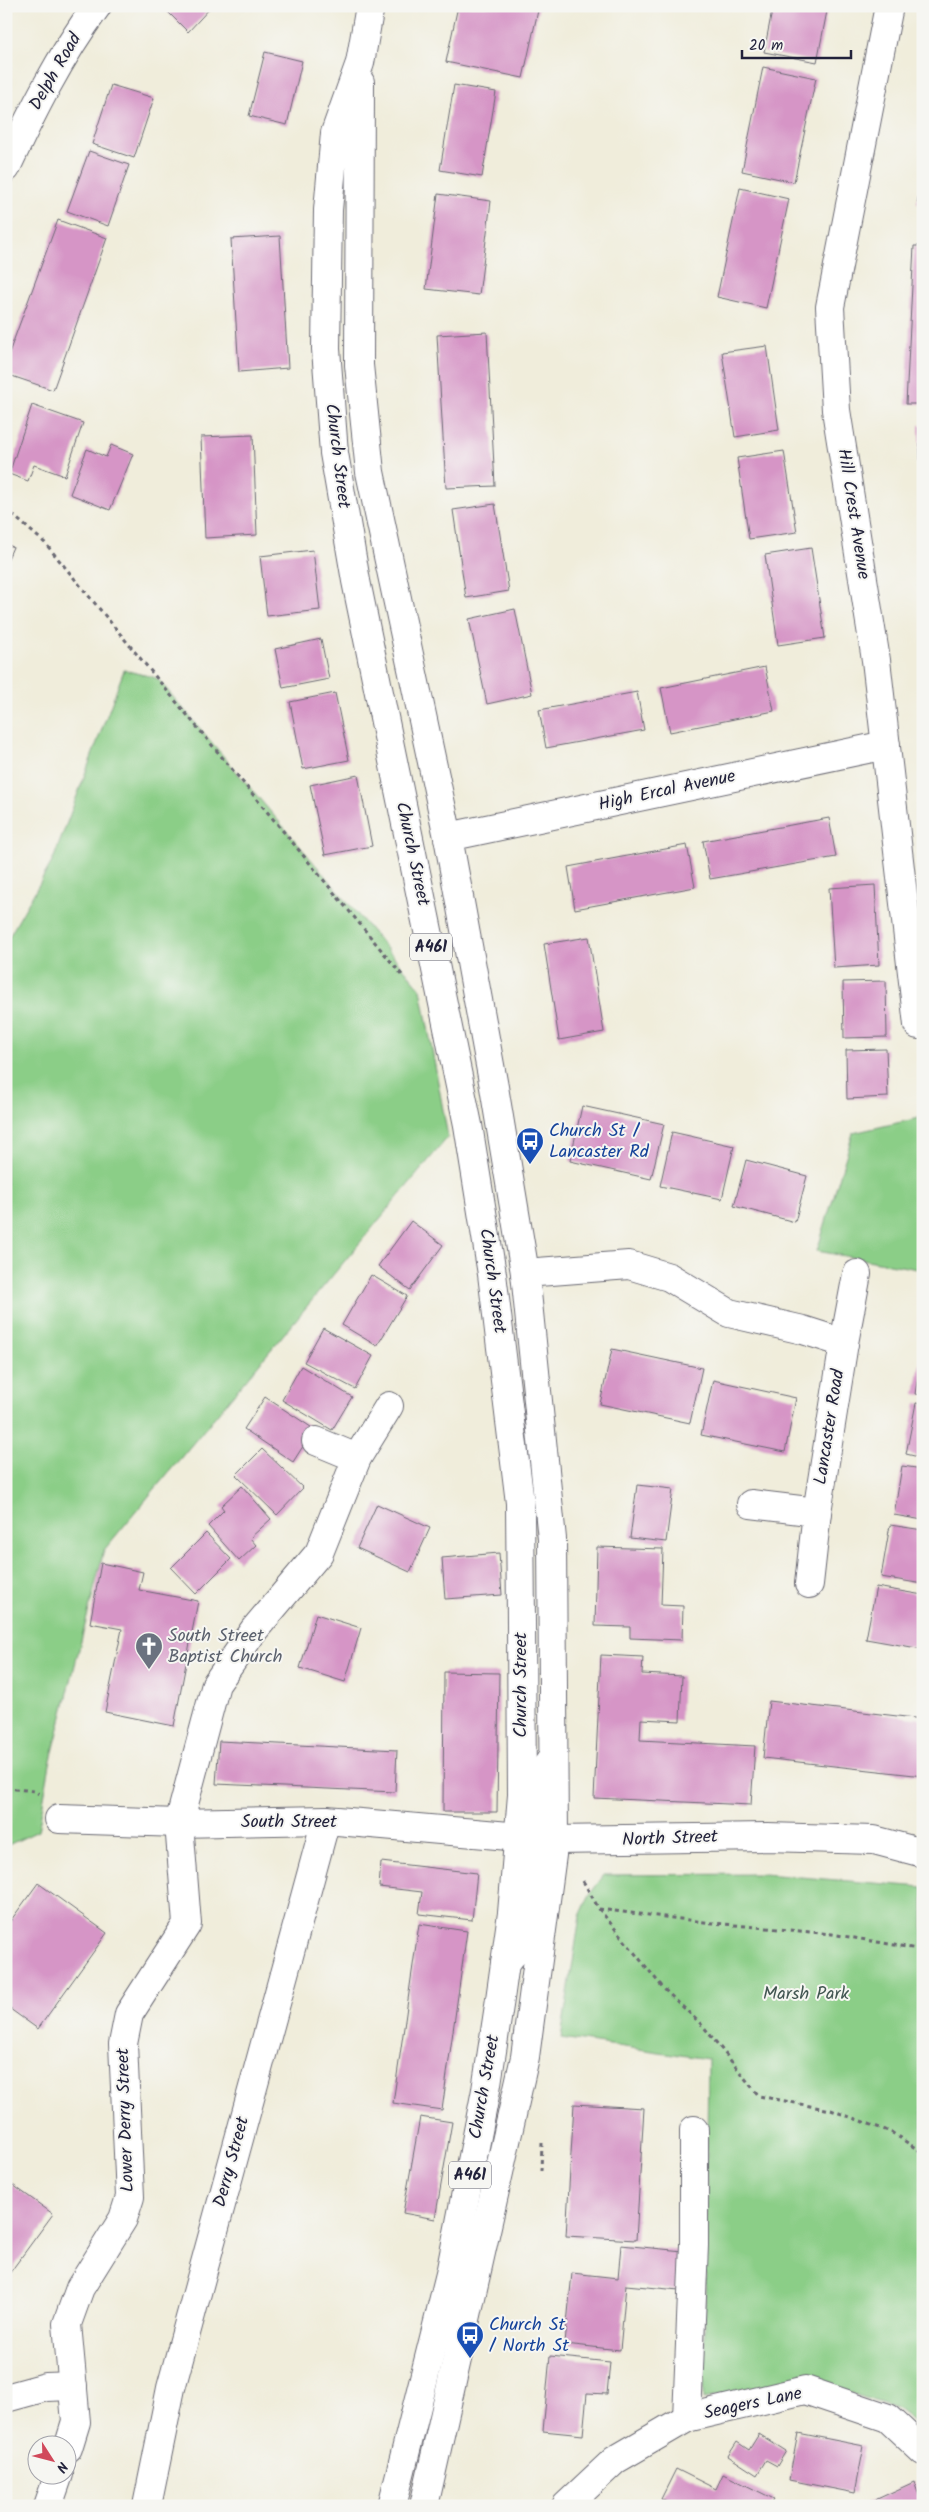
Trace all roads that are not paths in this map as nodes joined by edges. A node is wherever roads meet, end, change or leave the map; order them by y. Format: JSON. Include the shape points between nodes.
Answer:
{"nodes":[{"id":1,"x":98,"y":6,"type":"edge"},
{"id":2,"x":370,"y":6,"type":"edge"},
{"id":3,"x":889,"y":6,"type":"edge"},
{"id":4,"x":360,"y":63,"type":"junction"},
{"id":5,"x":6,"y":168,"type":"edge"},
{"id":6,"x":886,"y":745,"type":"junction"},
{"id":7,"x":448,"y":837,"type":"junction"},
{"id":8,"x":918,"y":1026,"type":"dead end"},
{"id":9,"x":525,"y":1273,"type":"junction"},
{"id":10,"x":857,"y":1274,"type":"dead end"},
{"id":11,"x":844,"y":1343,"type":"junction"},
{"id":12,"x":389,"y":1406,"type":"dead end"},
{"id":13,"x":316,"y":1441,"type":"dead end"},
{"id":14,"x":357,"y":1458,"type":"junction"},
{"id":15,"x":751,"y":1504,"type":"dead end"},
{"id":16,"x":817,"y":1512,"type":"junction"},
{"id":17,"x":809,"y":1584,"type":"dead end"},
{"id":18,"x":553,"y":1756,"type":"junction"},
{"id":19,"x":59,"y":1818,"type":"dead end"},
{"id":20,"x":326,"y":1820,"type":"junction"},
{"id":21,"x":178,"y":1823,"type":"junction"},
{"id":22,"x":519,"y":1838,"type":"junction"},
{"id":23,"x":554,"y":1840,"type":"junction"},
{"id":24,"x":923,"y":1853,"type":"edge"},
{"id":25,"x":505,"y":1963,"type":"junction"},
{"id":26,"x":694,"y":2130,"type":"dead end"},
{"id":27,"x":72,"y":2386,"type":"junction"},
{"id":28,"x":6,"y":2398,"type":"edge"},
{"id":29,"x":687,"y":2418,"type":"junction"},
{"id":30,"x":72,"y":2434,"type":"edge"},
{"id":31,"x":923,"y":2451,"type":"edge"},
{"id":32,"x":56,"y":2484,"type":"edge"},
{"id":33,"x":48,"y":2506,"type":"edge"},
{"id":34,"x":147,"y":2506,"type":"edge"},
{"id":35,"x":392,"y":2506,"type":"edge"},
{"id":36,"x":424,"y":2506,"type":"edge"},
{"id":37,"x":566,"y":2506,"type":"edge"}],
"edges":[{"from":1,"to":5,"type":"street","name":"Delph Road","via":[[81,28],[35,106]]},
{"from":2,"to":4,"type":"street","name":"Church Street","number":"A461"},
{"from":3,"to":6,"type":"street","name":"Hill Crest Avenue","via":[[830,307],[836,410],[876,660]]},
{"from":4,"to":7,"type":"street","name":"Church Street","number":"A461","via":[[359,365],[370,472]]},
{"from":4,"to":22,"type":"street","name":"Church Street","number":"A461","via":[[335,133],[328,210],[326,349],[334,453],[358,590],[468,1126],[492,1274],[520,1503],[522,1795]]},
{"from":6,"to":7,"type":"street","name":"High Ercal Avenue"},
{"from":6,"to":8,"type":"street","name":"Hill Crest Avenue"},
{"from":7,"to":9,"type":"street","name":"Church Street","number":"A461"},
{"from":9,"to":11,"type":"street","via":[[629,1265],[669,1277],[729,1313]]},
{"from":9,"to":18,"type":"street","name":"Church Street","number":"A461","via":[[552,1539]]},
{"from":10,"to":11,"type":"street","name":"Lancaster Road"},
{"from":11,"to":16,"type":"street","name":"Lancaster Road"},
{"from":12,"to":14,"type":"street"},
{"from":13,"to":14,"type":"street"},
{"from":14,"to":21,"type":"street","via":[[319,1553],[254,1630],[216,1684]]},
{"from":15,"to":16,"type":"street"},
{"from":16,"to":17,"type":"street","name":"Lancaster Road"},
{"from":18,"to":22,"type":"street","via":[[538,1779],[536,1821]]},
{"from":18,"to":23,"type":"street","name":"Church Street","number":"A461"},
{"from":19,"to":21,"type":"street","name":"South Street"},
{"from":20,"to":21,"type":"street","name":"South Street"},
{"from":20,"to":22,"type":"street","name":"South Street"},
{"from":20,"to":34,"type":"street","name":"Derry Street","via":[[171,2388]]},
{"from":21,"to":27,"type":"street","name":"Lower Derry Street","via":[[187,1924],[129,2014],[123,2044],[130,2197],[123,2219],[80,2288],[67,2324]]},
{"from":22,"to":23,"type":"street","name":"South Street"},
{"from":22,"to":25,"type":"street","name":"Church Street","number":"A461"},
{"from":23,"to":24,"type":"street","name":"North Street","via":[[767,1837],[874,1840]]},
{"from":23,"to":25,"type":"street","via":[[537,1858],[526,1939]]},
{"from":23,"to":36,"type":"street","name":"Church Street","number":"A461","via":[[525,2057]]},
{"from":25,"to":35,"type":"street","name":"Church Street","number":"A461","via":[[486,2090],[450,2274]]},
{"from":26,"to":29,"type":"street","via":[[694,2245]]},
{"from":27,"to":28,"type":"street","via":[[46,2387]]},
{"from":27,"to":30,"type":"street","name":"Lower Derry Street","via":[[76,2422]]},
{"from":29,"to":31,"type":"street","name":"Seagers Lane","via":[[805,2390],[888,2418]]},
{"from":29,"to":37,"type":"street","name":"Seagers Lane","via":[[615,2460]]},
{"from":32,"to":33,"type":"street"}]}
